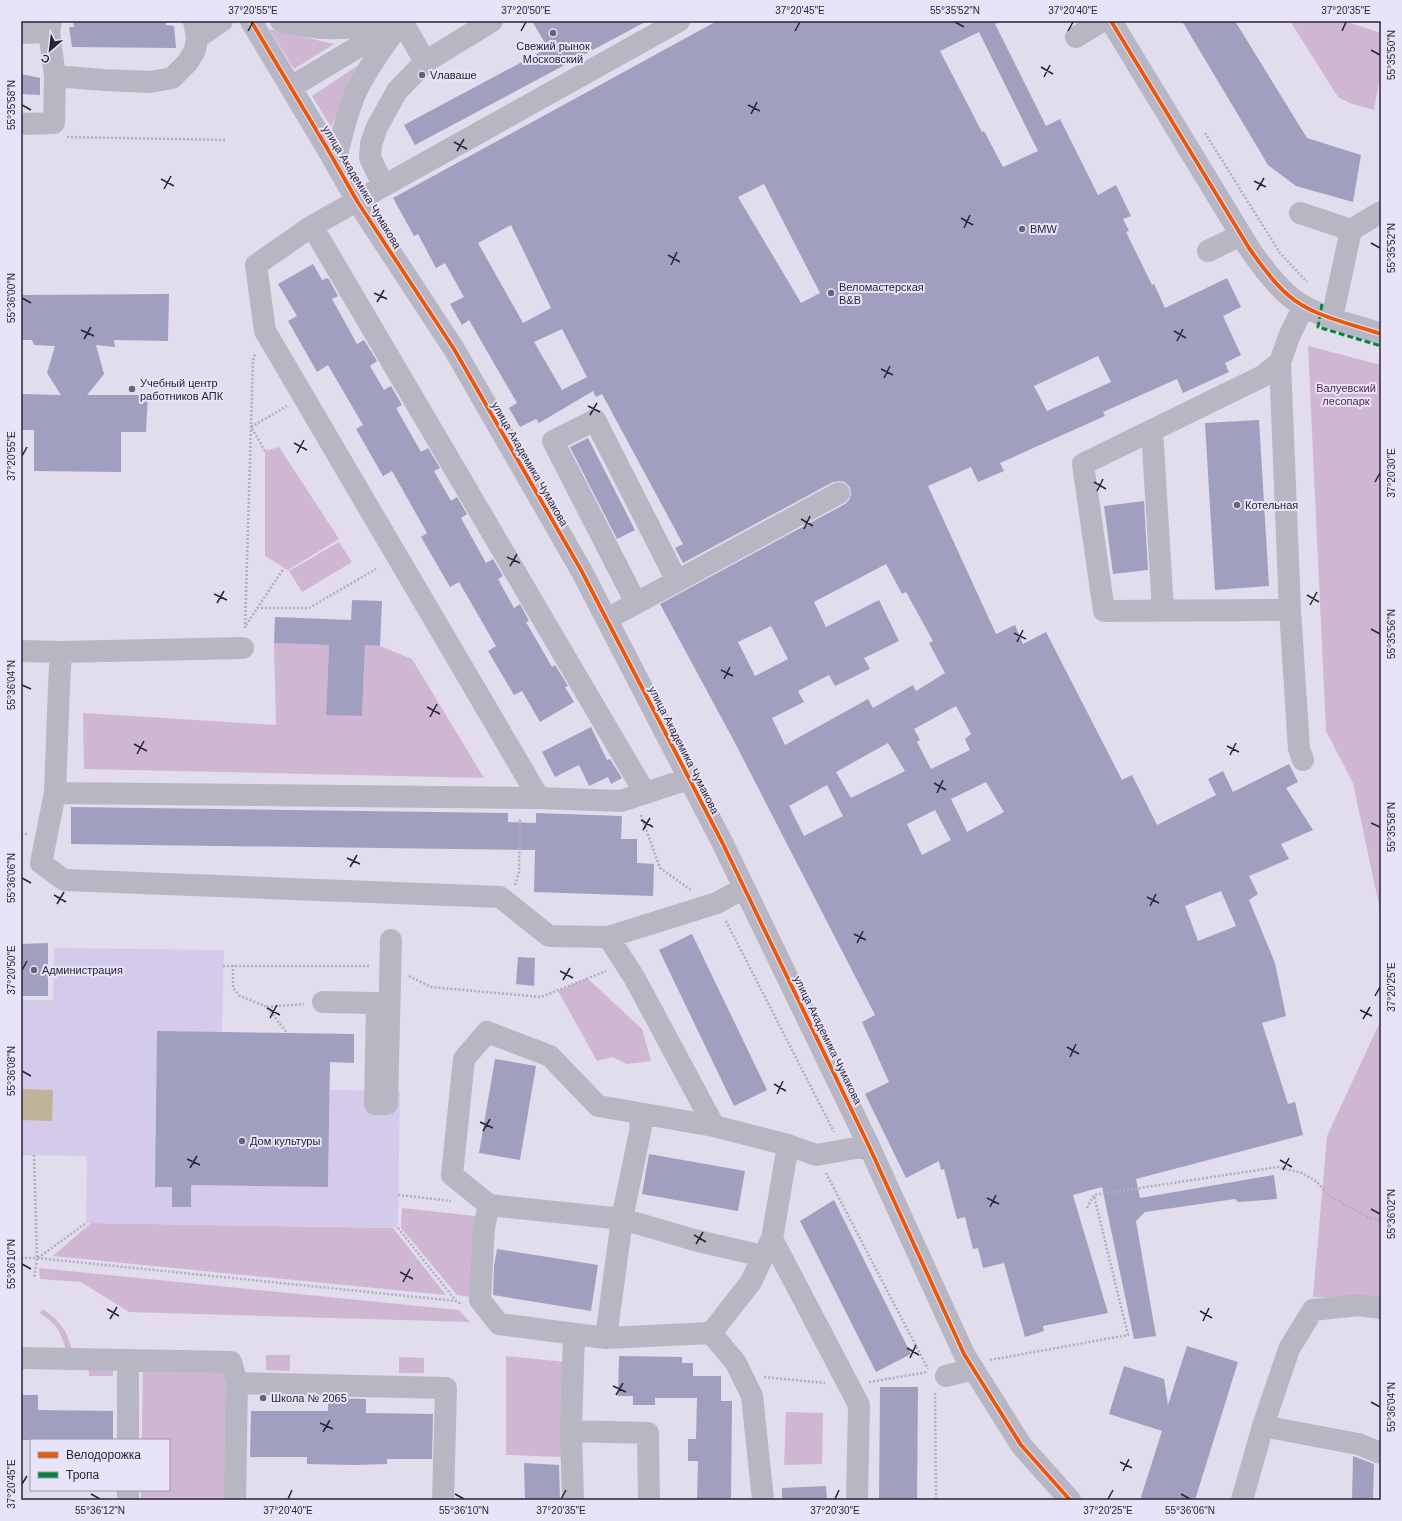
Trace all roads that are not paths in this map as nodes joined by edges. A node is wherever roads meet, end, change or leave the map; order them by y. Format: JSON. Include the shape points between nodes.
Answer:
{"nodes":[{"id":1,"x":222,"y":21,"type":"edge"},
{"id":2,"x":251,"y":21,"type":"edge"},
{"id":3,"x":281,"y":21,"type":"edge"},
{"id":4,"x":401,"y":21,"type":"edge"},
{"id":5,"x":492,"y":21,"type":"edge"},
{"id":6,"x":679,"y":21,"type":"edge"},
{"id":7,"x":1102,"y":21,"type":"edge"},
{"id":8,"x":1112,"y":21,"type":"edge"},
{"id":9,"x":50,"y":26,"type":"edge"},
{"id":10,"x":196,"y":29,"type":"edge"},
{"id":11,"x":21,"y":33,"type":"edge"},
{"id":12,"x":1076,"y":37,"type":"dead end"},
{"id":13,"x":425,"y":62,"type":"junction"},
{"id":14,"x":55,"y":76,"type":"junction"},
{"id":15,"x":291,"y":87,"type":"junction"},
{"id":16,"x":21,"y":124,"type":"edge"},
{"id":17,"x":335,"y":163,"type":"junction"},
{"id":18,"x":384,"y":186,"type":"junction"},
{"id":19,"x":357,"y":202,"type":"junction"},
{"id":20,"x":1381,"y":212,"type":"edge"},
{"id":21,"x":1300,"y":213,"type":"dead end"},
{"id":22,"x":312,"y":226,"type":"junction"},
{"id":23,"x":1351,"y":230,"type":"junction"},
{"id":24,"x":1241,"y":235,"type":"junction"},
{"id":25,"x":1208,"y":250,"type":"dead end"},
{"id":26,"x":1304,"y":306,"type":"junction"},
{"id":27,"x":1332,"y":318,"type":"junction"},
{"id":28,"x":1381,"y":334,"type":"edge"},
{"id":29,"x":1280,"y":362,"type":"junction"},
{"id":30,"x":1152,"y":430,"type":"junction"},
{"id":31,"x":839,"y":493,"type":"dead end"},
{"id":32,"x":677,"y":581,"type":"junction"},
{"id":33,"x":636,"y":603,"type":"junction"},
{"id":34,"x":1163,"y":610,"type":"junction"},
{"id":35,"x":1290,"y":610,"type":"junction"},
{"id":36,"x":607,"y":619,"type":"junction"},
{"id":37,"x":244,"y":640,"type":"road end"},
{"id":38,"x":21,"y":651,"type":"edge"},
{"id":39,"x":62,"y":652,"type":"junction"},
{"id":40,"x":1303,"y":760,"type":"dead end"},
{"id":41,"x":688,"y":779,"type":"junction"},
{"id":42,"x":55,"y":793,"type":"junction"},
{"id":43,"x":640,"y":795,"type":"junction"},
{"id":44,"x":530,"y":798,"type":"junction"},
{"id":45,"x":744,"y":888,"type":"junction"},
{"id":46,"x":608,"y":937,"type":"junction"},
{"id":47,"x":391,"y":940,"type":"dead end"},
{"id":48,"x":322,"y":1002,"type":"road end"},
{"id":49,"x":638,"y":1113,"type":"junction"},
{"id":50,"x":714,"y":1126,"type":"junction"},
{"id":51,"x":868,"y":1144,"type":"junction"},
{"id":52,"x":788,"y":1145,"type":"junction"},
{"id":53,"x":489,"y":1205,"type":"junction"},
{"id":54,"x":622,"y":1219,"type":"junction"},
{"id":55,"x":768,"y":1247,"type":"junction"},
{"id":56,"x":1381,"y":1308,"type":"edge"},
{"id":57,"x":711,"y":1333,"type":"junction"},
{"id":58,"x":574,"y":1335,"type":"junction"},
{"id":59,"x":606,"y":1338,"type":"junction"},
{"id":60,"x":21,"y":1358,"type":"edge"},
{"id":61,"x":128,"y":1360,"type":"junction"},
{"id":62,"x":972,"y":1366,"type":"junction"},
{"id":63,"x":938,"y":1381,"type":"road end"},
{"id":64,"x":237,"y":1383,"type":"junction"},
{"id":65,"x":1263,"y":1426,"type":"junction"},
{"id":66,"x":571,"y":1431,"type":"junction"},
{"id":67,"x":128,"y":1439,"type":"edge"},
{"id":68,"x":1381,"y":1454,"type":"edge"},
{"id":69,"x":235,"y":1500,"type":"edge"},
{"id":70,"x":443,"y":1500,"type":"edge"},
{"id":71,"x":573,"y":1500,"type":"edge"},
{"id":72,"x":649,"y":1500,"type":"edge"},
{"id":73,"x":763,"y":1500,"type":"edge"},
{"id":74,"x":857,"y":1500,"type":"edge"},
{"id":75,"x":1070,"y":1500,"type":"edge"},
{"id":76,"x":1242,"y":1500,"type":"edge"}],
"edges":[{"from":1,"to":10,"type":"street"},
{"from":2,"to":15,"type":"street","name":"улица Академика Чумакова"},
{"from":3,"to":4,"type":"street","via":[[301,26],[336,29]]},
{"from":4,"to":13,"type":"street"},
{"from":4,"to":15,"type":"street"},
{"from":4,"to":17,"type":"street","via":[[356,92]]},
{"from":5,"to":13,"type":"street"},
{"from":6,"to":18,"type":"street"},
{"from":7,"to":12,"type":"street"},
{"from":8,"to":24,"type":"street"},
{"from":9,"to":11,"type":"street"},
{"from":9,"to":14,"type":"street"},
{"from":10,"to":14,"type":"street","via":[[195,50],[188,62],[172,78],[150,82]]},
{"from":13,"to":18,"type":"street","via":[[397,91],[371,144],[370,158]]},
{"from":14,"to":16,"type":"street","via":[[54,123]]},
{"from":15,"to":17,"type":"street","name":"улица Академика Чумакова"},
{"from":17,"to":19,"type":"street","name":"улица Академика Чумакова"},
{"from":18,"to":19,"type":"street"},
{"from":19,"to":22,"type":"street"},
{"from":19,"to":36,"type":"street","name":"улица Академика Чумакова","via":[[454,349]]},
{"from":20,"to":23,"type":"street"},
{"from":21,"to":23,"type":"street"},
{"from":22,"to":43,"type":"street"},
{"from":22,"to":44,"type":"street","via":[[256,265],[265,331]]},
{"from":23,"to":27,"type":"street"},
{"from":24,"to":25,"type":"street"},
{"from":24,"to":26,"type":"street","via":[[1265,271],[1288,295]]},
{"from":26,"to":27,"type":"street"},
{"from":26,"to":29,"type":"street"},
{"from":27,"to":28,"type":"street"},
{"from":29,"to":30,"type":"street","via":[[1263,376]]},
{"from":29,"to":35,"type":"street"},
{"from":30,"to":34,"type":"street"},
{"from":30,"to":34,"type":"street","via":[[1082,464],[1104,611]]},
{"from":31,"to":32,"type":"street"},
{"from":32,"to":33,"type":"street"},
{"from":32,"to":33,"type":"street","via":[[595,420],[553,441]]},
{"from":33,"to":36,"type":"street"},
{"from":34,"to":35,"type":"street"},
{"from":35,"to":40,"type":"street","via":[[1299,749]]},
{"from":36,"to":41,"type":"street","name":"улица Академика Чумакова"},
{"from":37,"to":39,"type":"street"},
{"from":38,"to":39,"type":"street"},
{"from":39,"to":42,"type":"street"},
{"from":41,"to":43,"type":"street"},
{"from":41,"to":45,"type":"street","name":"улица Академика Чумакова"},
{"from":42,"to":44,"type":"street"},
{"from":42,"to":46,"type":"street","via":[[41,862],[64,880],[500,897],[549,936]]},
{"from":43,"to":44,"type":"street","via":[[622,801]]},
{"from":45,"to":46,"type":"street","via":[[717,903]]},
{"from":45,"to":51,"type":"street","name":"улица Академика Чумакова"},
{"from":46,"to":50,"type":"street"},
{"from":47,"to":48,"type":"street","via":[[386,1104],[374,1104],[378,1003]]},
{"from":49,"to":50,"type":"street"},
{"from":49,"to":53,"type":"street","via":[[598,1106],[550,1056],[487,1032],[464,1059],[452,1175]]},
{"from":49,"to":54,"type":"street","via":[[641,1127]]},
{"from":50,"to":52,"type":"street"},
{"from":51,"to":52,"type":"street","via":[[816,1155]]},
{"from":51,"to":62,"type":"street","name":"улица Академика Чумакова","via":[[964,1354]]},
{"from":52,"to":55,"type":"street"},
{"from":53,"to":54,"type":"street"},
{"from":53,"to":58,"type":"street","via":[[484,1227],[480,1300],[498,1324]]},
{"from":54,"to":55,"type":"street","via":[[698,1241]]},
{"from":54,"to":59,"type":"street"},
{"from":55,"to":57,"type":"street","via":[[751,1282]]},
{"from":55,"to":74,"type":"street","via":[[859,1405]]},
{"from":56,"to":65,"type":"street","via":[[1358,1305],[1313,1310],[1289,1349]]},
{"from":57,"to":59,"type":"street"},
{"from":57,"to":73,"type":"street","via":[[736,1363],[752,1396]]},
{"from":58,"to":59,"type":"street"},
{"from":58,"to":66,"type":"street"},
{"from":60,"to":61,"type":"street"},
{"from":61,"to":64,"type":"street","via":[[231,1362]]},
{"from":61,"to":67,"type":"street"},
{"from":62,"to":63,"type":"street"},
{"from":62,"to":75,"type":"street","name":"улица Академика Чумакова","via":[[1021,1446]]},
{"from":64,"to":69,"type":"street"},
{"from":64,"to":70,"type":"street","via":[[446,1388]]},
{"from":65,"to":68,"type":"street","via":[[1358,1444]]},
{"from":65,"to":76,"type":"street"},
{"from":66,"to":71,"type":"street"},
{"from":66,"to":72,"type":"street","via":[[648,1433]]}]}
